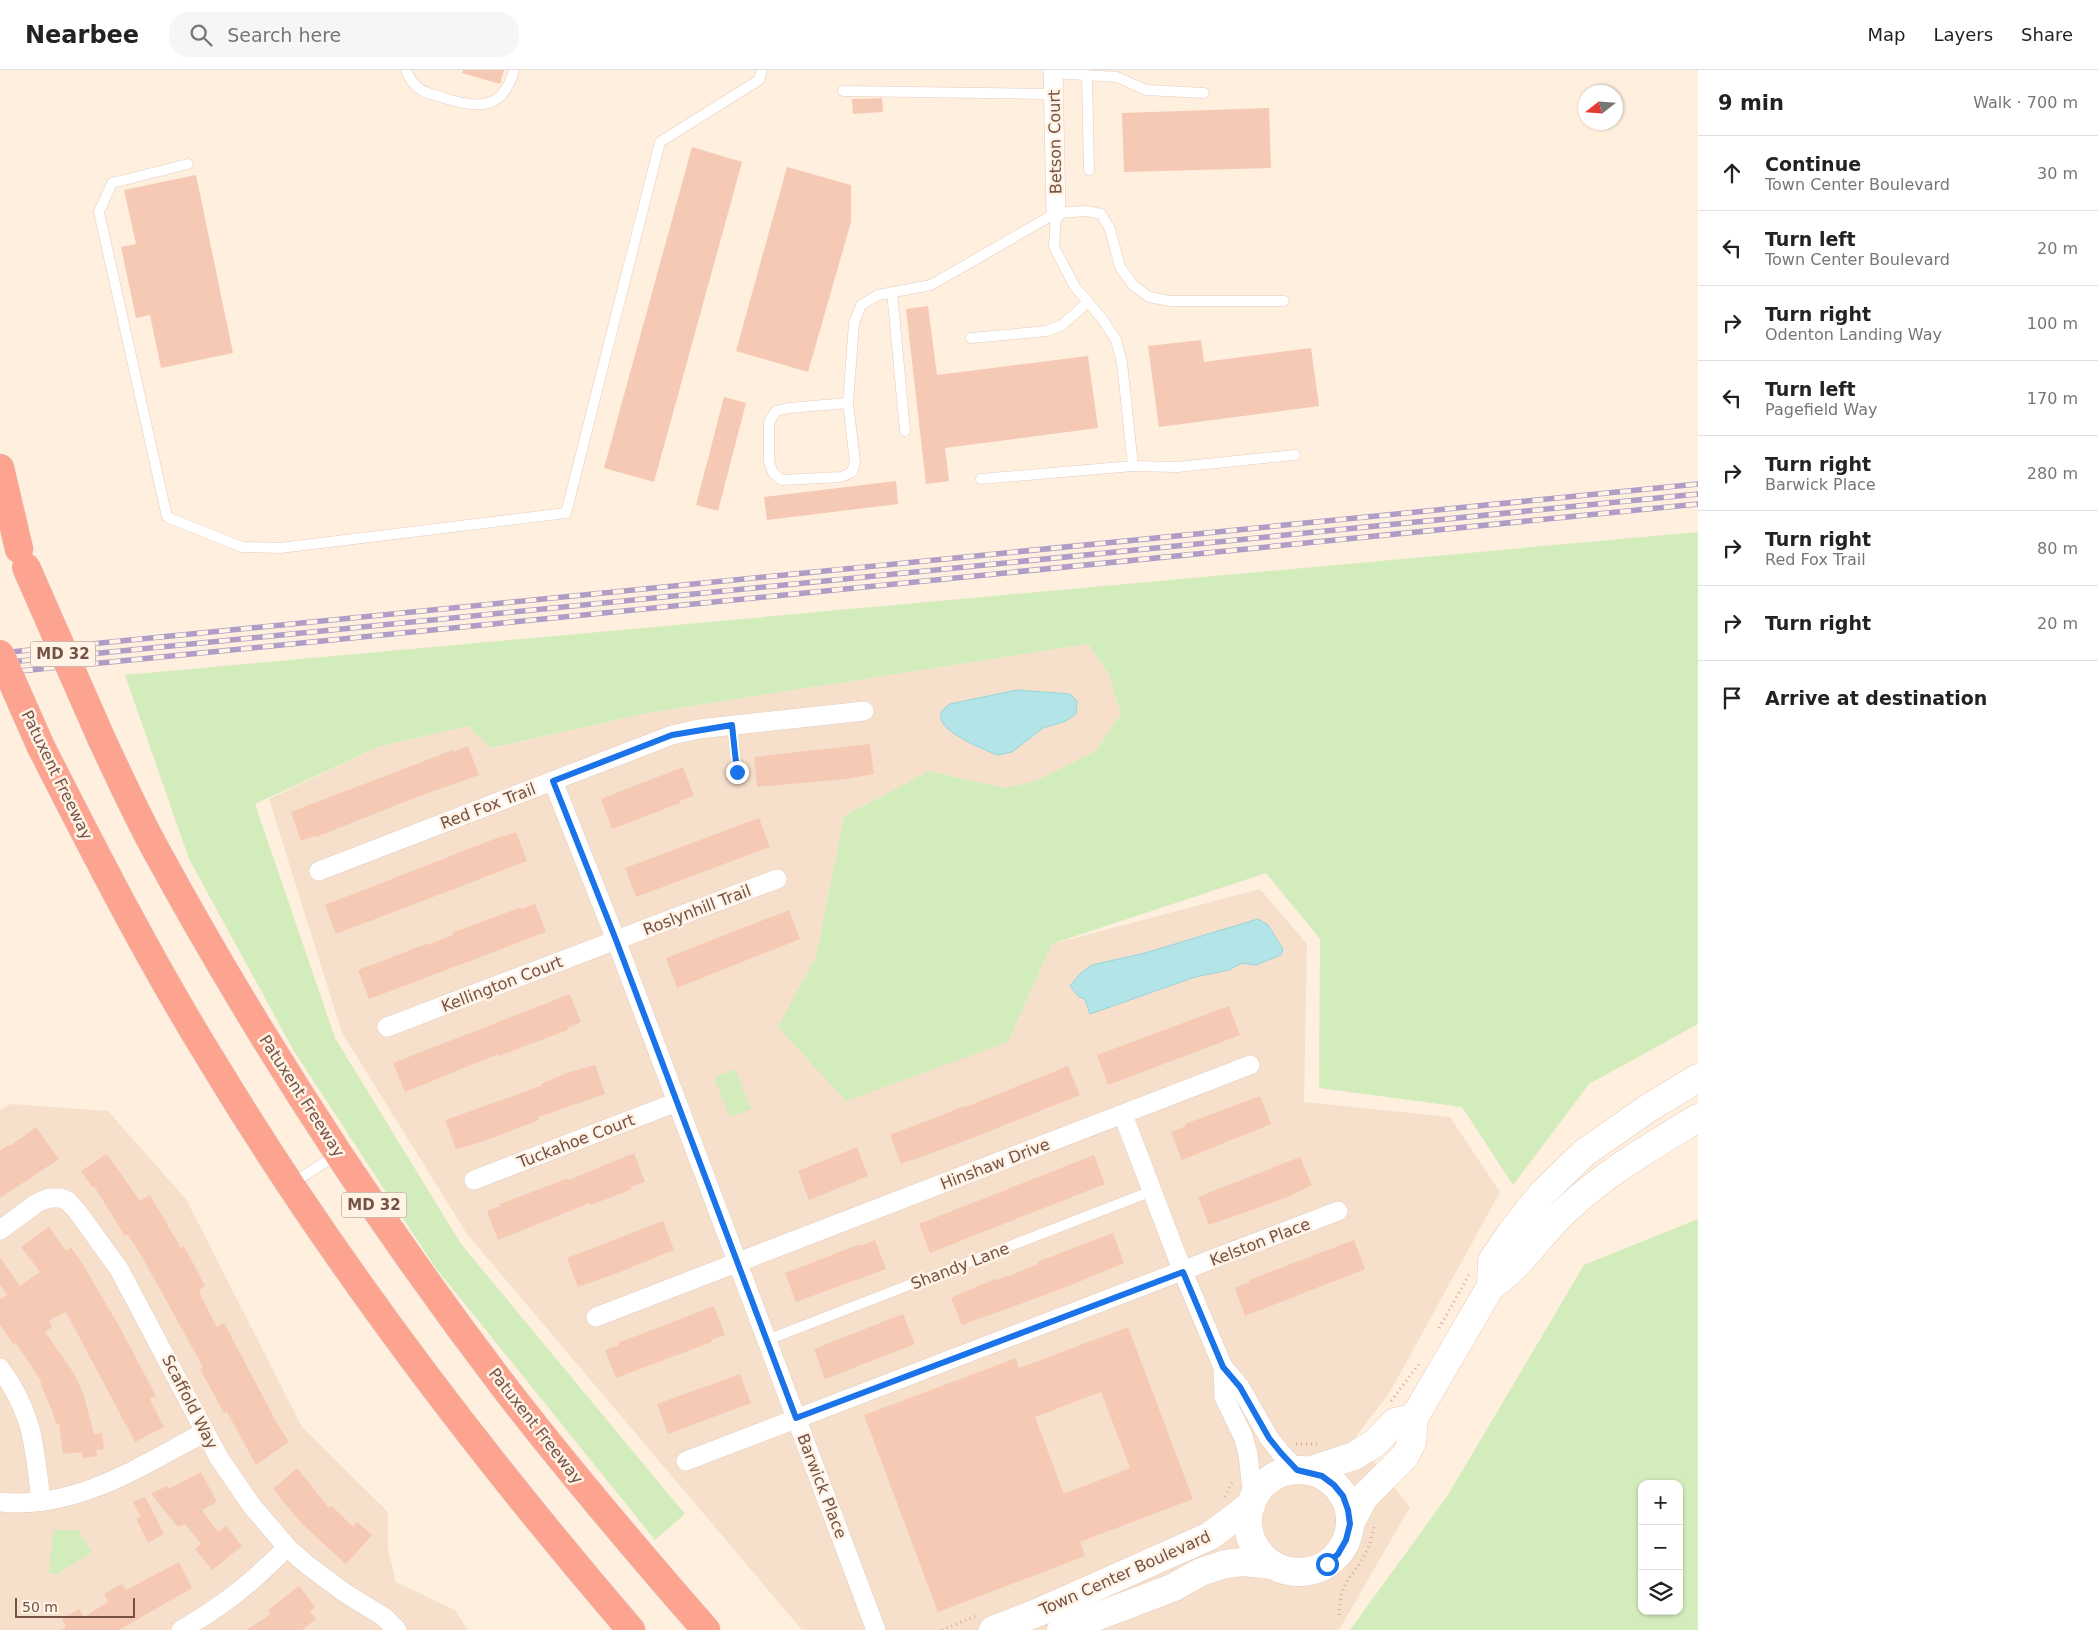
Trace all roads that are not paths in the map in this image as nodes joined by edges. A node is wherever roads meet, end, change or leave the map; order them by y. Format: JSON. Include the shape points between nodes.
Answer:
{"nodes":[{"id":1,"x":406,"y":70,"type":"edge"},
{"id":2,"x":514,"y":70,"type":"edge"},
{"id":3,"x":762,"y":70,"type":"edge"},
{"id":4,"x":1053,"y":72,"type":"edge"},
{"id":5,"x":1087,"y":76,"type":"junction"},
{"id":6,"x":843,"y":91,"type":"dead end"},
{"id":7,"x":1204,"y":93,"type":"dead end"},
{"id":8,"x":1054,"y":94,"type":"junction"},
{"id":9,"x":188,"y":164,"type":"dead end"},
{"id":10,"x":1089,"y":170,"type":"dead end"},
{"id":11,"x":1056,"y":213,"type":"junction"},
{"id":12,"x":892,"y":292,"type":"junction"},
{"id":13,"x":1284,"y":301,"type":"dead end"},
{"id":14,"x":1088,"y":302,"type":"junction"},
{"id":15,"x":971,"y":338,"type":"dead end"},
{"id":16,"x":848,"y":403,"type":"junction"},
{"id":17,"x":905,"y":431,"type":"dead end"},
{"id":18,"x":1295,"y":455,"type":"dead end"},
{"id":19,"x":1133,"y":466,"type":"junction"},
{"id":20,"x":0,"y":468,"type":"edge"},
{"id":21,"x":981,"y":479,"type":"dead end"},
{"id":22,"x":0,"y":499,"type":"edge"},
{"id":23,"x":22,"y":558,"type":"junction"},
{"id":24,"x":0,"y":654,"type":"edge"},
{"id":25,"x":864,"y":710,"type":"dead end"},
{"id":26,"x":732,"y":725,"type":"junction"},
{"id":27,"x":737,"y":772,"type":"dead end"},
{"id":28,"x":553,"y":781,"type":"junction"},
{"id":29,"x":318,"y":871,"type":"dead end"},
{"id":30,"x":777,"y":879,"type":"dead end"},
{"id":31,"x":616,"y":940,"type":"junction"},
{"id":32,"x":387,"y":1027,"type":"dead end"},
{"id":33,"x":1250,"y":1065,"type":"dead end"},
{"id":34,"x":1698,"y":1078,"type":"edge"},
{"id":35,"x":677,"y":1102,"type":"junction"},
{"id":36,"x":1123,"y":1115,"type":"junction"},
{"id":37,"x":1698,"y":1118,"type":"edge"},
{"id":38,"x":338,"y":1154,"type":"junction"},
{"id":39,"x":474,"y":1180,"type":"dead end"},
{"id":40,"x":290,"y":1185,"type":"junction"},
{"id":41,"x":1152,"y":1191,"type":"junction"},
{"id":42,"x":1338,"y":1211,"type":"dead end"},
{"id":43,"x":0,"y":1230,"type":"edge"},
{"id":44,"x":738,"y":1263,"type":"junction"},
{"id":45,"x":1183,"y":1272,"type":"junction"},
{"id":46,"x":1482,"y":1277,"type":"junction"},
{"id":47,"x":596,"y":1317,"type":"dead end"},
{"id":48,"x":768,"y":1340,"type":"junction"},
{"id":49,"x":1223,"y":1367,"type":"junction"},
{"id":50,"x":0,"y":1368,"type":"edge"},
{"id":51,"x":796,"y":1418,"type":"junction"},
{"id":52,"x":1414,"y":1418,"type":"junction"},
{"id":53,"x":205,"y":1432,"type":"junction"},
{"id":54,"x":686,"y":1461,"type":"dead end"},
{"id":55,"x":1303,"y":1471,"type":"junction"},
{"id":56,"x":41,"y":1501,"type":"junction"},
{"id":57,"x":0,"y":1502,"type":"edge"},
{"id":58,"x":1252,"y":1502,"type":"junction"},
{"id":59,"x":1362,"y":1523,"type":"junction"},
{"id":60,"x":287,"y":1547,"type":"junction"},
{"id":61,"x":1272,"y":1565,"type":"junction"},
{"id":62,"x":986,"y":1623,"type":"edge"},
{"id":63,"x":181,"y":1630,"type":"edge"},
{"id":64,"x":397,"y":1630,"type":"edge"},
{"id":65,"x":631,"y":1630,"type":"edge"},
{"id":66,"x":706,"y":1630,"type":"edge"},
{"id":67,"x":876,"y":1630,"type":"edge"},
{"id":68,"x":1062,"y":1630,"type":"edge"}],
"edges":[{"from":1,"to":2,"type":"lane","via":[[410,80],[421,91],[466,105],[485,106],[502,96]]},
{"from":3,"to":9,"type":"lane","via":[[759,80],[660,142],[566,513],[280,548],[242,547],[167,517],[99,212],[112,182]]},
{"from":4,"to":5,"type":"lane"},
{"from":4,"to":8,"type":"street","name":"Betson Court"},
{"from":5,"to":7,"type":"lane","via":[[1117,77],[1146,90]]},
{"from":5,"to":10,"type":"lane"},
{"from":6,"to":8,"type":"lane"},
{"from":8,"to":11,"type":"street","name":"Betson Court"},
{"from":11,"to":12,"type":"lane","via":[[932,285]]},
{"from":11,"to":13,"type":"lane","via":[[1087,211],[1101,214],[1110,229],[1120,267],[1133,285],[1150,297],[1170,301]]},
{"from":11,"to":14,"type":"lane","via":[[1054,247],[1075,287]]},
{"from":12,"to":16,"type":"lane","via":[[878,295],[861,305],[854,323]]},
{"from":12,"to":17,"type":"lane"},
{"from":14,"to":15,"type":"lane","via":[[1062,324],[1047,331]]},
{"from":14,"to":19,"type":"lane","via":[[1116,340],[1122,363]]},
{"from":16,"to":16,"type":"lane","via":[[855,462],[852,472],[841,477],[782,480],[774,473],[769,461],[770,422],[776,411]]},
{"from":18,"to":19,"type":"lane","via":[[1176,467]]},
{"from":19,"to":21,"type":"lane"},
{"from":20,"to":23,"type":"highway"},
{"from":22,"to":23,"type":"highway","name":"Patuxent Freeway","number":"MD 32"},
{"from":23,"to":38,"type":"highway","name":"Patuxent Freeway","number":"MD 32","bridge":true,"via":[[102,740],[156,849],[212,951]]},
{"from":24,"to":40,"type":"highway","name":"Patuxent Freeway","number":"MD 32","bridge":true,"via":[[41,747],[162,978]]},
{"from":25,"to":26,"type":"street","name":"Red Fox Trail"},
{"from":26,"to":27,"type":"lane"},
{"from":26,"to":28,"type":"street","name":"Red Fox Trail","via":[[672,735]]},
{"from":28,"to":29,"type":"street","name":"Red Fox Trail"},
{"from":28,"to":31,"type":"street","name":"Barwick Place"},
{"from":30,"to":31,"type":"street","name":"Roslynhill Trail"},
{"from":31,"to":32,"type":"street","name":"Kellington Court"},
{"from":31,"to":35,"type":"street","name":"Barwick Place"},
{"from":33,"to":36,"type":"street","name":"Hinshaw Drive"},
{"from":34,"to":46,"type":"street","name":"Town Center Boulevard","via":[[1584,1153],[1542,1194]]},
{"from":35,"to":39,"type":"street","name":"Tuckahoe Court"},
{"from":35,"to":44,"type":"street","name":"Barwick Place"},
{"from":36,"to":41,"type":"street"},
{"from":36,"to":44,"type":"street","name":"Hinshaw Drive"},
{"from":37,"to":46,"type":"street","name":"Town Center Boulevard","via":[[1587,1191],[1558,1218],[1508,1275]]},
{"from":38,"to":40,"type":"lane"},
{"from":38,"to":66,"type":"highway","name":"Patuxent Freeway","number":"MD 32","via":[[504,1388]]},
{"from":40,"to":65,"type":"highway","name":"Patuxent Freeway","number":"MD 32","via":[[459,1420]]},
{"from":41,"to":45,"type":"street"},
{"from":41,"to":48,"type":"lane","name":"Shandy Lane"},
{"from":42,"to":45,"type":"street","name":"Kelston Place"},
{"from":43,"to":53,"type":"street","name":"Scaffold Way","via":[[49,1198],[60,1198],[73,1206],[119,1269]]},
{"from":44,"to":47,"type":"street","name":"Hinshaw Drive"},
{"from":44,"to":48,"type":"street","name":"Barwick Place"},
{"from":45,"to":49,"type":"street"},
{"from":45,"to":51,"type":"street","name":"Kelston Place"},
{"from":46,"to":52,"type":"street","name":"Town Center Boulevard"},
{"from":48,"to":51,"type":"street","name":"Barwick Place"},
{"from":49,"to":55,"type":"street","via":[[1240,1387],[1269,1438]]},
{"from":49,"to":58,"type":"street","via":[[1224,1398],[1248,1454]]},
{"from":50,"to":56,"type":"street","via":[[27,1414]]},
{"from":51,"to":54,"type":"street","name":"Kelston Place"},
{"from":51,"to":67,"type":"street","name":"Barwick Place"},
{"from":52,"to":55,"type":"street","name":"Town Center Boulevard","via":[[1395,1422],[1375,1443],[1354,1456]]},
{"from":52,"to":59,"type":"street","name":"Town Center Boulevard","via":[[1412,1442],[1405,1456],[1364,1497]]},
{"from":53,"to":56,"type":"street","via":[[93,1490]]},
{"from":53,"to":60,"type":"street","name":"Scaffold Way","via":[[236,1485]]},
{"from":55,"to":58,"type":"street","name":"Town Center Boulevard","via":[[1275,1476],[1265,1483]]},
{"from":55,"to":59,"type":"street","via":[[1322,1476],[1334,1485],[1348,1510]]},
{"from":56,"to":57,"type":"street"},
{"from":58,"to":61,"type":"street","via":[[1248,1530],[1261,1556]]},
{"from":58,"to":62,"type":"street","name":"Town Center Boulevard","via":[[1204,1539],[1039,1612]]},
{"from":59,"to":61,"type":"street","name":"Town Center Boulevard","via":[[1327,1564],[1300,1572]]},
{"from":60,"to":63,"type":"street","via":[[241,1591]]},
{"from":60,"to":64,"type":"street","name":"Scaffold Way","via":[[323,1578],[394,1624]]},
{"from":61,"to":68,"type":"street","name":"Town Center Boulevard","via":[[1225,1564]]}]}
